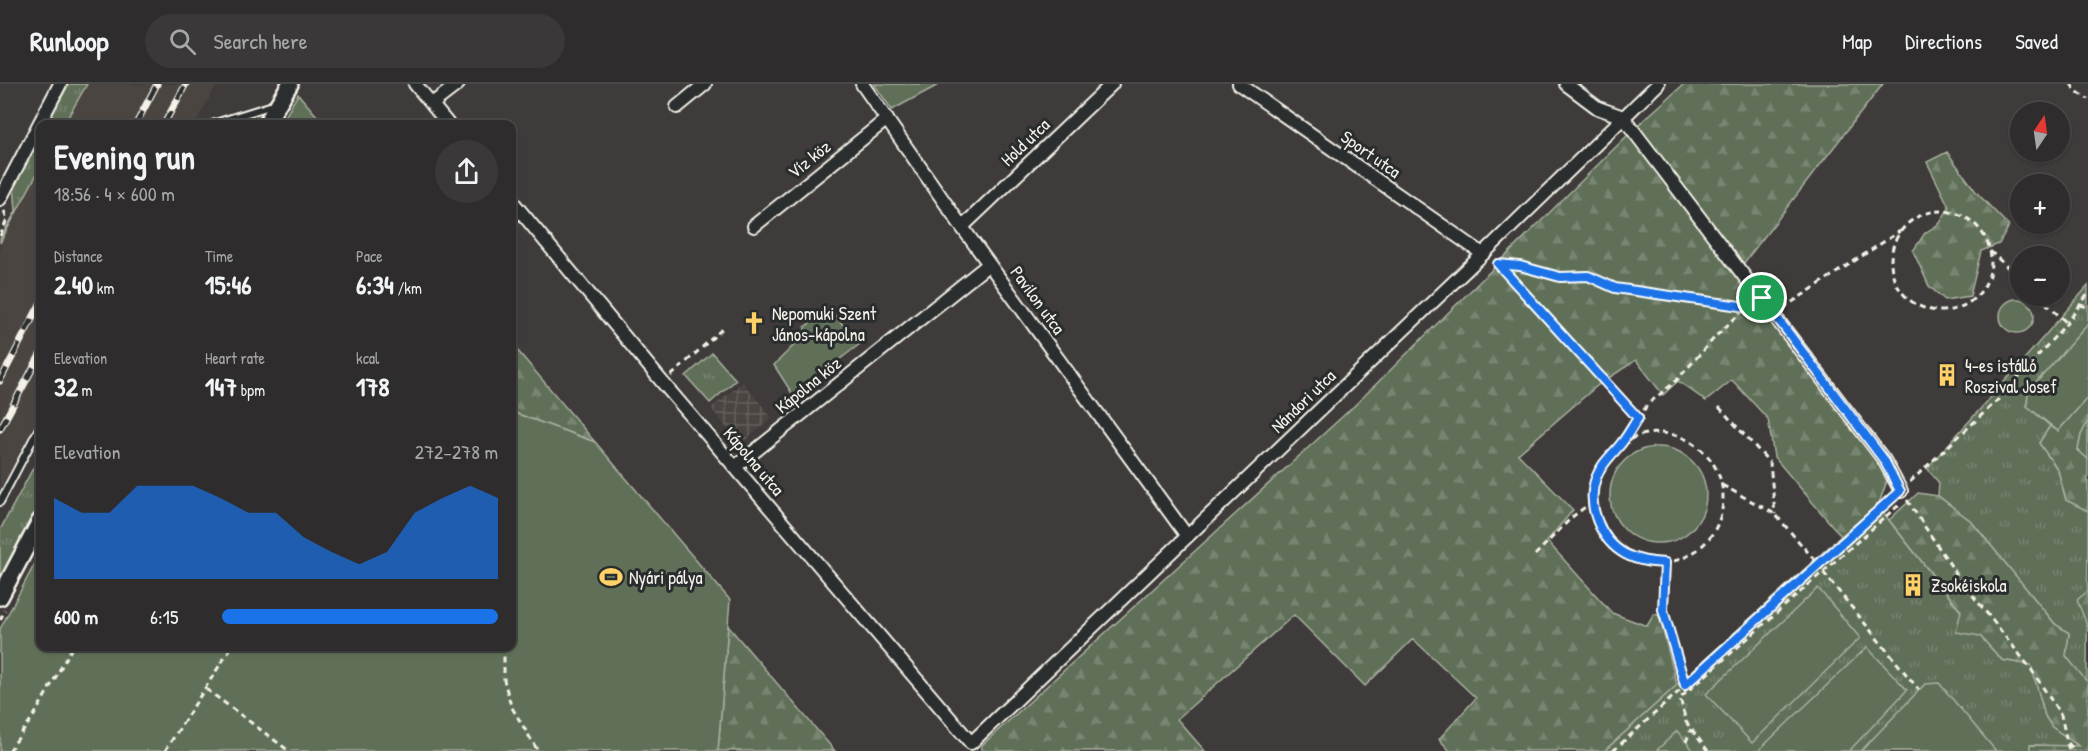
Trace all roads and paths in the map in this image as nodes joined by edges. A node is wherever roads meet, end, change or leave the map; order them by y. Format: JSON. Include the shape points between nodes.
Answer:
{"nodes":[{"id":1,"x":60,"y":84,"type":"edge"},
{"id":2,"x":290,"y":84,"type":"edge"},
{"id":3,"x":415,"y":84,"type":"edge"},
{"id":4,"x":458,"y":84,"type":"edge"},
{"id":5,"x":705,"y":84,"type":"edge"},
{"id":6,"x":862,"y":84,"type":"edge"},
{"id":7,"x":1112,"y":84,"type":"edge"},
{"id":8,"x":1239,"y":84,"type":"edge"},
{"id":9,"x":1566,"y":84,"type":"edge"},
{"id":10,"x":1658,"y":84,"type":"edge"},
{"id":11,"x":2071,"y":84,"type":"edge"},
{"id":12,"x":2088,"y":99,"type":"edge"},
{"id":13,"x":279,"y":103,"type":"junction"},
{"id":14,"x":432,"y":105,"type":"junction"},
{"id":15,"x":677,"y":107,"type":"dead end"},
{"id":16,"x":1623,"y":117,"type":"junction"},
{"id":17,"x":41,"y":120,"type":"edge"},
{"id":18,"x":225,"y":120,"type":"edge"},
{"id":19,"x":268,"y":120,"type":"edge"},
{"id":20,"x":445,"y":120,"type":"edge"},
{"id":21,"x":887,"y":120,"type":"junction"},
{"id":22,"x":36,"y":130,"type":"edge"},
{"id":23,"x":0,"y":199,"type":"edge"},
{"id":24,"x":516,"y":206,"type":"edge"},
{"id":25,"x":754,"y":226,"type":"dead end"},
{"id":26,"x":963,"y":227,"type":"junction"},
{"id":27,"x":1900,"y":231,"type":"junction"},
{"id":28,"x":0,"y":236,"type":"edge"},
{"id":29,"x":1990,"y":251,"type":"junction"},
{"id":30,"x":1483,"y":254,"type":"junction"},
{"id":31,"x":989,"y":264,"type":"junction"},
{"id":32,"x":1498,"y":264,"type":"junction"},
{"id":33,"x":2010,"y":270,"type":"edge"},
{"id":34,"x":2088,"y":294,"type":"edge"},
{"id":35,"x":1762,"y":298,"type":"junction"},
{"id":36,"x":2080,"y":305,"type":"junction"},
{"id":37,"x":2049,"y":306,"type":"edge"},
{"id":38,"x":1747,"y":307,"type":"junction"},
{"id":39,"x":2088,"y":308,"type":"edge"},
{"id":40,"x":1774,"y":314,"type":"junction"},
{"id":41,"x":2067,"y":323,"type":"junction"},
{"id":42,"x":722,"y":329,"type":"dead end"},
{"id":43,"x":663,"y":383,"type":"junction"},
{"id":44,"x":1719,"y":407,"type":"dead end"},
{"id":45,"x":1638,"y":418,"type":"junction"},
{"id":46,"x":36,"y":434,"type":"edge"},
{"id":47,"x":1620,"y":445,"type":"junction"},
{"id":48,"x":735,"y":467,"type":"junction"},
{"id":49,"x":1722,"y":485,"type":"junction"},
{"id":50,"x":1903,"y":495,"type":"junction"},
{"id":51,"x":1593,"y":501,"type":"junction"},
{"id":52,"x":0,"y":502,"type":"edge"},
{"id":53,"x":1775,"y":514,"type":"junction"},
{"id":54,"x":36,"y":529,"type":"edge"},
{"id":55,"x":1187,"y":536,"type":"junction"},
{"id":56,"x":1535,"y":555,"type":"dead end"},
{"id":57,"x":1665,"y":563,"type":"junction"},
{"id":58,"x":1818,"y":564,"type":"junction"},
{"id":59,"x":1823,"y":572,"type":"junction"},
{"id":60,"x":0,"y":597,"type":"edge"},
{"id":61,"x":70,"y":651,"type":"edge"},
{"id":62,"x":229,"y":651,"type":"edge"},
{"id":63,"x":504,"y":651,"type":"edge"},
{"id":64,"x":1685,"y":685,"type":"junction"},
{"id":65,"x":206,"y":689,"type":"junction"},
{"id":66,"x":1919,"y":690,"type":"dead end"},
{"id":67,"x":1685,"y":694,"type":"junction"},
{"id":68,"x":1691,"y":729,"type":"junction"},
{"id":69,"x":1686,"y":742,"type":"dead end"},
{"id":70,"x":971,"y":743,"type":"joint"},
{"id":71,"x":2067,"y":743,"type":"junction"},
{"id":72,"x":9,"y":751,"type":"edge"},
{"id":73,"x":165,"y":751,"type":"edge"},
{"id":74,"x":289,"y":751,"type":"edge"},
{"id":75,"x":538,"y":751,"type":"edge"},
{"id":76,"x":1613,"y":751,"type":"edge"},
{"id":77,"x":1708,"y":751,"type":"edge"},
{"id":78,"x":2069,"y":751,"type":"edge"},
{"id":79,"x":2075,"y":751,"type":"edge"}],
"edges":[{"from":1,"to":17,"type":"street"},
{"from":2,"to":13,"type":"street"},
{"from":3,"to":14,"type":"street"},
{"from":4,"to":14,"type":"street"},
{"from":5,"to":15,"type":"street"},
{"from":6,"to":21,"type":"street","name":"Pavilon utca"},
{"from":7,"to":26,"type":"street","name":"Hold utca"},
{"from":8,"to":30,"type":"street","name":"Sport utca"},
{"from":9,"to":16,"type":"street","via":[[1598,108]]},
{"from":10,"to":16,"type":"street","name":"Nándori utca"},
{"from":11,"to":12,"type":"path"},
{"from":13,"to":18,"type":"lane"},
{"from":13,"to":19,"type":"street"},
{"from":14,"to":20,"type":"street"},
{"from":16,"to":30,"type":"street","name":"Nándori utca"},
{"from":16,"to":35,"type":"street"},
{"from":21,"to":25,"type":"street","name":"Víz köz"},
{"from":21,"to":26,"type":"street","name":"Pavilon utca"},
{"from":22,"to":23,"type":"street"},
{"from":23,"to":28,"type":"path","via":[[7,220]]},
{"from":24,"to":43,"type":"street","name":"Kápolna utca"},
{"from":26,"to":31,"type":"street","name":"Pavilon utca"},
{"from":27,"to":29,"type":"path","via":[[1929,212],[1946,211],[1974,224]]},
{"from":27,"to":29,"type":"path","via":[[1893,246],[1894,280],[1917,305],[1934,310],[1965,305],[1977,295],[1986,282]]},
{"from":27,"to":40,"type":"path"},
{"from":29,"to":33,"type":"path"},
{"from":30,"to":32,"type":"path"},
{"from":30,"to":55,"type":"street","name":"Nándori utca"},
{"from":31,"to":48,"type":"street","name":"Kápolna köz"},
{"from":31,"to":55,"type":"street","name":"Pavilon utca"},
{"from":32,"to":38,"type":"path","via":[[1560,277],[1588,276],[1615,288]]},
{"from":32,"to":45,"type":"path"},
{"from":34,"to":36,"type":"path"},
{"from":35,"to":38,"type":"path"},
{"from":35,"to":40,"type":"street"},
{"from":36,"to":39,"type":"path"},
{"from":36,"to":41,"type":"path"},
{"from":37,"to":41,"type":"path"},
{"from":38,"to":45,"type":"path"},
{"from":40,"to":50,"type":"street","via":[[1884,460]]},
{"from":41,"to":50,"type":"path","via":[[2002,396]]},
{"from":42,"to":43,"type":"path"},
{"from":43,"to":48,"type":"street","name":"Kápolna utca"},
{"from":44,"to":53,"type":"path","via":[[1770,463]]},
{"from":45,"to":47,"type":"path"},
{"from":46,"to":52,"type":"lane"},
{"from":47,"to":49,"type":"path","via":[[1639,436],[1660,433],[1681,437],[1700,448],[1714,465]]},
{"from":47,"to":51,"type":"path","via":[[1605,460],[1595,480]]},
{"from":48,"to":70,"type":"street","name":"Kápolna utca"},
{"from":49,"to":53,"type":"path"},
{"from":49,"to":57,"type":"path","via":[[1723,507],[1717,527],[1704,545],[1686,557]]},
{"from":50,"to":58,"type":"path"},
{"from":50,"to":59,"type":"path"},
{"from":50,"to":71,"type":"path","via":[[1959,578],[2031,669],[2061,715]]},
{"from":51,"to":56,"type":"path"},
{"from":51,"to":57,"type":"path","via":[[1597,522],[1608,540],[1624,554],[1644,562]]},
{"from":53,"to":58,"type":"path"},
{"from":54,"to":60,"type":"street"},
{"from":55,"to":70,"type":"street","name":"Nándori utca"},
{"from":57,"to":64,"type":"path","via":[[1663,610]]},
{"from":58,"to":59,"type":"path"},
{"from":58,"to":64,"type":"path"},
{"from":59,"to":66,"type":"path"},
{"from":59,"to":67,"type":"path"},
{"from":61,"to":72,"type":"path"},
{"from":62,"to":65,"type":"path"},
{"from":63,"to":75,"type":"path","via":[[504,680],[511,706]]},
{"from":64,"to":67,"type":"path"},
{"from":64,"to":76,"type":"path"},
{"from":65,"to":73,"type":"path"},
{"from":65,"to":74,"type":"path"},
{"from":67,"to":68,"type":"path","via":[[1680,698]]},
{"from":68,"to":69,"type":"path"},
{"from":68,"to":77,"type":"path"},
{"from":71,"to":78,"type":"path"},
{"from":71,"to":79,"type":"path"}]}
